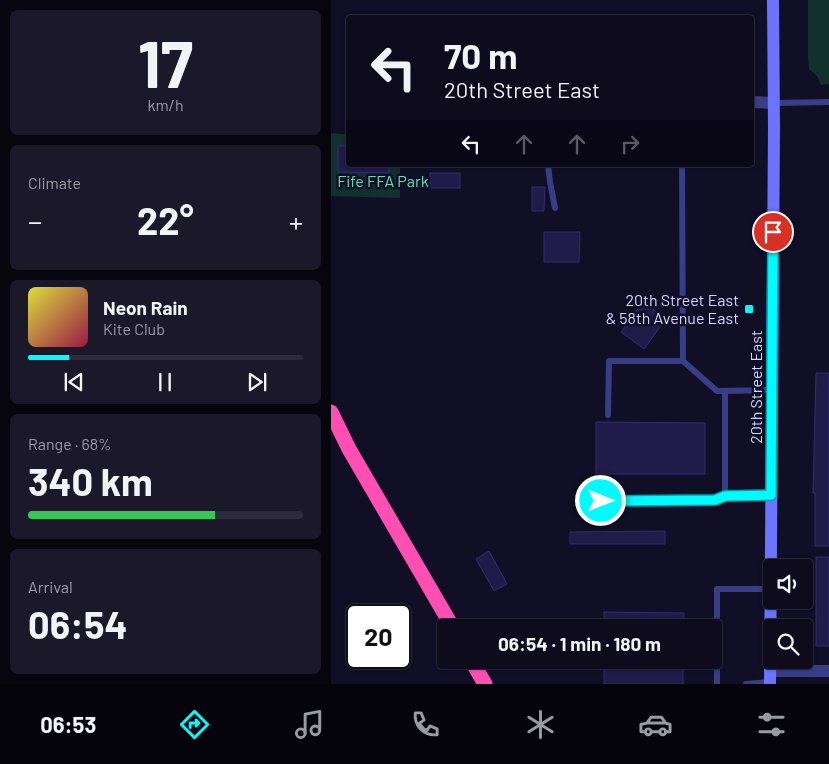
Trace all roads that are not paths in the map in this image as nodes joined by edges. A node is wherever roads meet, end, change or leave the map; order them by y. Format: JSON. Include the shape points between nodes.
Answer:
{"nodes":[{"id":1,"x":773,"y":0,"type":"edge"},
{"id":2,"x":754,"y":102,"type":"edge"},
{"id":3,"x":774,"y":102,"type":"junction"},
{"id":4,"x":829,"y":102,"type":"edge"},
{"id":5,"x":548,"y":167,"type":"edge"},
{"id":6,"x":682,"y":167,"type":"edge"},
{"id":7,"x":555,"y":208,"type":"dead end"},
{"id":8,"x":683,"y":361,"type":"junction"},
{"id":9,"x":772,"y":390,"type":"junction"},
{"id":10,"x":725,"y":391,"type":"junction"},
{"id":11,"x":331,"y":412,"type":"edge"},
{"id":12,"x":608,"y":415,"type":"dead end"},
{"id":13,"x":771,"y":495,"type":"junction"},
{"id":14,"x":725,"y":496,"type":"junction"},
{"id":15,"x":601,"y":501,"type":"dead end"},
{"id":16,"x":771,"y":559,"type":"edge"},
{"id":17,"x":763,"y":589,"type":"edge"},
{"id":18,"x":771,"y":609,"type":"edge"},
{"id":19,"x":448,"y":619,"type":"edge"},
{"id":20,"x":476,"y":669,"type":"edge"},
{"id":21,"x":829,"y":670,"type":"edge"},
{"id":22,"x":770,"y":679,"type":"edge"},
{"id":23,"x":485,"y":684,"type":"edge"},
{"id":24,"x":717,"y":684,"type":"edge"},
{"id":25,"x":746,"y":684,"type":"edge"}],
"edges":[{"from":1,"to":3,"type":"main road","name":"20th Street East"},
{"from":2,"to":3,"type":"street"},
{"from":3,"to":4,"type":"lane"},
{"from":3,"to":9,"type":"main road","name":"20th Street East"},
{"from":5,"to":7,"type":"lane"},
{"from":6,"to":8,"type":"lane"},
{"from":8,"to":10,"type":"lane","via":[[717,391]]},
{"from":8,"to":12,"type":"lane","via":[[609,361]]},
{"from":9,"to":10,"type":"lane"},
{"from":9,"to":13,"type":"main road","name":"20th Street East"},
{"from":10,"to":14,"type":"lane"},
{"from":11,"to":19,"type":"highway","via":[[349,450]]},
{"from":13,"to":14,"type":"lane"},
{"from":13,"to":16,"type":"main road","name":"20th Street East"},
{"from":14,"to":15,"type":"lane","via":[[715,500]]},
{"from":17,"to":24,"type":"lane","via":[[717,589]]},
{"from":18,"to":22,"type":"main road","name":"20th Street East"},
{"from":20,"to":23,"type":"highway"},
{"from":21,"to":22,"type":"street"},
{"from":22,"to":25,"type":"lane"}]}
